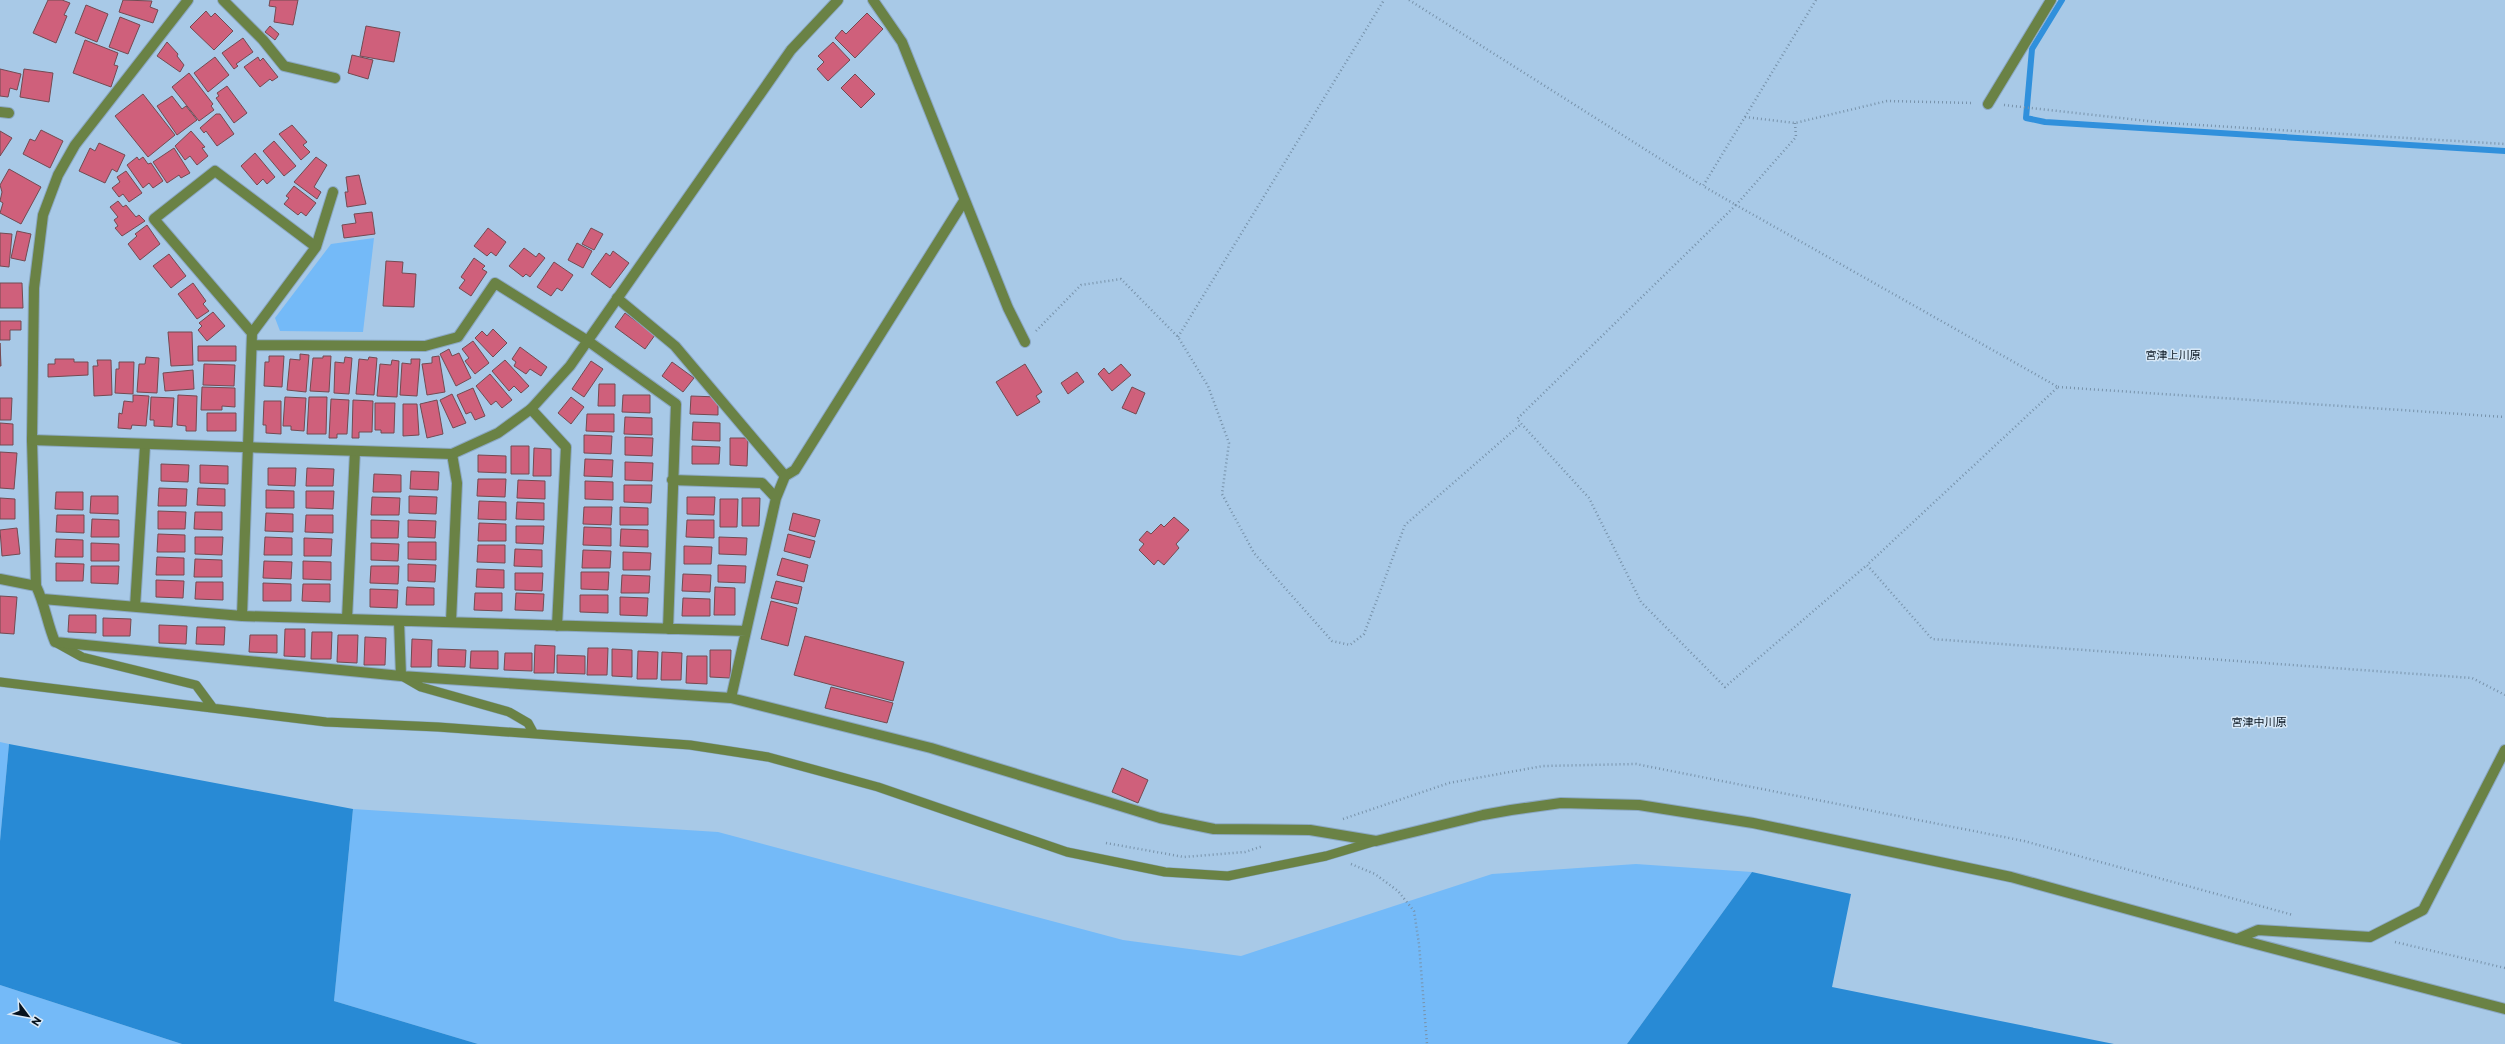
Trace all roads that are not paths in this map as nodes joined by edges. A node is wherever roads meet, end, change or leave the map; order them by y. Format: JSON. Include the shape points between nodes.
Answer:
{"nodes":[{"id":1,"x":188,"y":0,"type":"edge"},
{"id":2,"x":223,"y":0,"type":"edge"},
{"id":3,"x":838,"y":0,"type":"edge"},
{"id":4,"x":873,"y":0,"type":"edge"},
{"id":5,"x":2050,"y":0,"type":"edge"},
{"id":6,"x":335,"y":78,"type":"dead end"},
{"id":7,"x":1988,"y":104,"type":"road end"},
{"id":8,"x":333,"y":192,"type":"dead end"},
{"id":9,"x":964,"y":201,"type":"junction"},
{"id":10,"x":316,"y":247,"type":"junction"},
{"id":11,"x":618,"y":298,"type":"junction"},
{"id":12,"x":252,"y":333,"type":"junction"},
{"id":13,"x":588,"y":341,"type":"junction"},
{"id":14,"x":1025,"y":342,"type":"road end"},
{"id":15,"x":252,"y":345,"type":"junction"},
{"id":16,"x":531,"y":409,"type":"junction"},
{"id":17,"x":32,"y":440,"type":"junction"},
{"id":18,"x":145,"y":446,"type":"junction"},
{"id":19,"x":248,"y":449,"type":"junction"},
{"id":20,"x":355,"y":451,"type":"junction"},
{"id":21,"x":452,"y":454,"type":"junction"},
{"id":22,"x":785,"y":476,"type":"junction"},
{"id":23,"x":672,"y":480,"type":"junction"},
{"id":24,"x":776,"y":498,"type":"junction"},
{"id":25,"x":0,"y":579,"type":"edge"},
{"id":26,"x":36,"y":586,"type":"junction"},
{"id":27,"x":43,"y":599,"type":"junction"},
{"id":28,"x":135,"y":607,"type":"junction"},
{"id":29,"x":242,"y":616,"type":"junction"},
{"id":30,"x":347,"y":619,"type":"junction"},
{"id":31,"x":399,"y":621,"type":"junction"},
{"id":32,"x":451,"y":622,"type":"junction"},
{"id":33,"x":557,"y":626,"type":"junction"},
{"id":34,"x":668,"y":629,"type":"junction"},
{"id":35,"x":746,"y":632,"type":"junction"},
{"id":36,"x":55,"y":642,"type":"junction"},
{"id":37,"x":401,"y":676,"type":"junction"},
{"id":38,"x":0,"y":682,"type":"edge"},
{"id":39,"x":731,"y":698,"type":"junction"},
{"id":40,"x":213,"y":708,"type":"junction"},
{"id":41,"x":534,"y":734,"type":"junction"},
{"id":42,"x":2505,"y":750,"type":"edge"},
{"id":43,"x":1376,"y":841,"type":"junction"},
{"id":44,"x":2237,"y":940,"type":"junction"},
{"id":45,"x":2505,"y":1009,"type":"edge"}],
"edges":[{"from":1,"to":17,"type":"street","via":[[75,144],[50,194],[39,234],[34,288]]},
{"from":2,"to":6,"type":"street","via":[[263,40],[284,66]]},
{"from":3,"to":11,"type":"street","via":[[791,50]]},
{"from":4,"to":9,"type":"street","via":[[902,42]]},
{"from":5,"to":7,"type":"street"},
{"from":8,"to":10,"type":"street"},
{"from":9,"to":14,"type":"street","via":[[1008,308]]},
{"from":9,"to":22,"type":"street","via":[[795,470]]},
{"from":10,"to":12,"type":"street"},
{"from":10,"to":12,"type":"street","via":[[215,171],[154,219]]},
{"from":11,"to":13,"type":"street"},
{"from":11,"to":22,"type":"street","via":[[675,346]]},
{"from":12,"to":15,"type":"street"},
{"from":13,"to":15,"type":"street","via":[[495,283],[458,337],[425,346]]},
{"from":13,"to":16,"type":"street","via":[[570,366]]},
{"from":13,"to":23,"type":"street","via":[[676,404]]},
{"from":15,"to":19,"type":"street"},
{"from":16,"to":21,"type":"street","via":[[498,433]]},
{"from":16,"to":33,"type":"street","via":[[566,447]]},
{"from":17,"to":18,"type":"street"},
{"from":17,"to":26,"type":"street"},
{"from":18,"to":19,"type":"street"},
{"from":18,"to":28,"type":"street"},
{"from":19,"to":20,"type":"street"},
{"from":19,"to":29,"type":"street"},
{"from":20,"to":21,"type":"street"},
{"from":20,"to":30,"type":"street"},
{"from":21,"to":32,"type":"street","via":[[457,483]]},
{"from":22,"to":24,"type":"street"},
{"from":23,"to":24,"type":"street","via":[[762,483]]},
{"from":23,"to":34,"type":"street"},
{"from":24,"to":35,"type":"street"},
{"from":25,"to":26,"type":"street"},
{"from":26,"to":27,"type":"street"},
{"from":27,"to":28,"type":"street"},
{"from":27,"to":36,"type":"street","via":[[48,625]]},
{"from":28,"to":29,"type":"street"},
{"from":29,"to":30,"type":"street"},
{"from":30,"to":31,"type":"street"},
{"from":31,"to":32,"type":"street"},
{"from":31,"to":37,"type":"street"},
{"from":32,"to":33,"type":"street"},
{"from":33,"to":34,"type":"street"},
{"from":34,"to":35,"type":"street"},
{"from":35,"to":39,"type":"street"},
{"from":36,"to":37,"type":"street"},
{"from":36,"to":40,"type":"lane","via":[[82,657],[196,685]]},
{"from":37,"to":39,"type":"street"},
{"from":37,"to":41,"type":"lane","via":[[421,687],[509,712],[528,723]]},
{"from":38,"to":40,"type":"lane"},
{"from":39,"to":43,"type":"street","via":[[931,748],[1160,818],[1214,829],[1310,830]]},
{"from":40,"to":41,"type":"lane","via":[[326,722]]},
{"from":41,"to":43,"type":"lane","via":[[690,745],[768,757],[878,787],[1067,852],[1164,872],[1228,876],[1326,856]]},
{"from":42,"to":44,"type":"street","via":[[2423,910],[2370,937],[2258,930]]},
{"from":43,"to":44,"type":"street","via":[[1511,810],[1561,804],[1639,805],[1754,823],[2011,877]]},
{"from":44,"to":45,"type":"street"}]}
